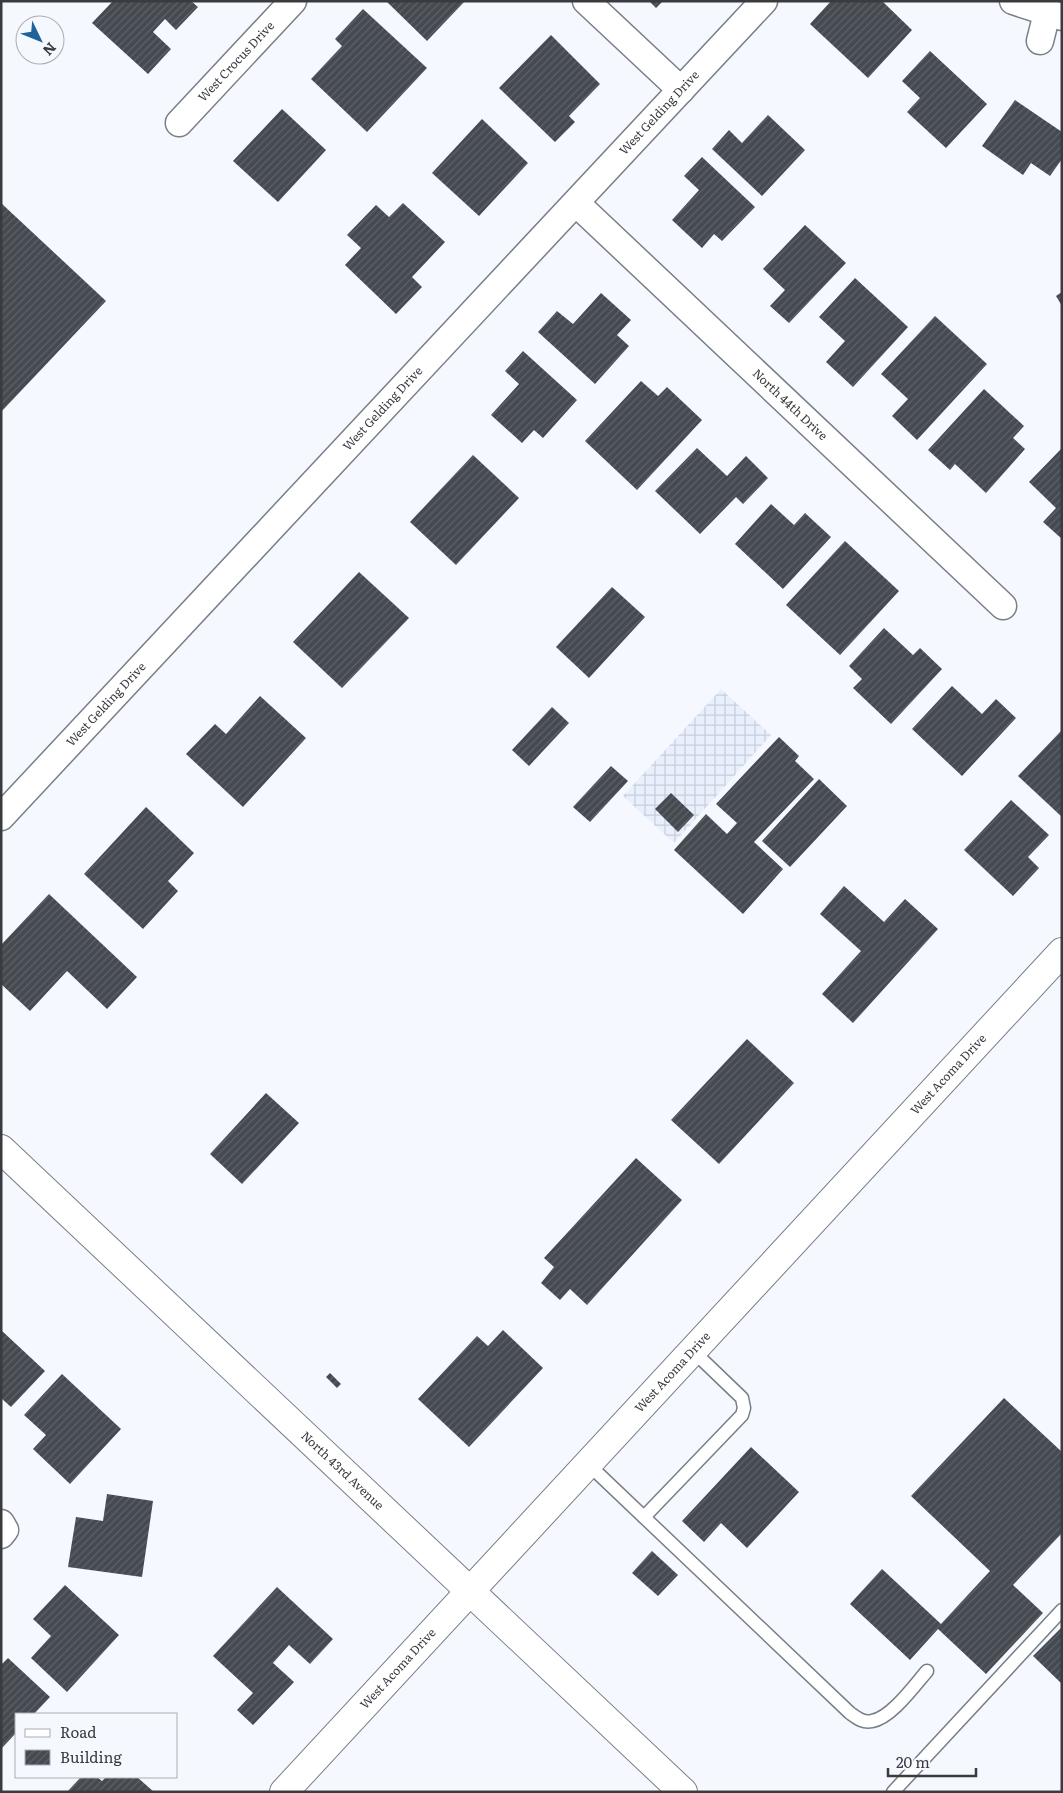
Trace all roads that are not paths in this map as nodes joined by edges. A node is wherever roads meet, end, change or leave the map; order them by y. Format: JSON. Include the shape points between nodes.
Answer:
{"nodes":[{"id":1,"x":293,"y":1,"type":"edge"},
{"id":2,"x":586,"y":1,"type":"edge"},
{"id":3,"x":764,"y":1,"type":"edge"},
{"id":4,"x":1013,"y":1,"type":"edge"},
{"id":5,"x":1055,"y":15,"type":"edge"},
{"id":6,"x":1040,"y":41,"type":"dead end"},
{"id":7,"x":681,"y":90,"type":"junction"},
{"id":8,"x":179,"y":123,"type":"dead end"},
{"id":9,"x":576,"y":203,"type":"junction"},
{"id":10,"x":1003,"y":606,"type":"dead end"},
{"id":11,"x":1,"y":817,"type":"edge"},
{"id":12,"x":1062,"y":952,"type":"edge"},
{"id":13,"x":1,"y":1149,"type":"edge"},
{"id":14,"x":692,"y":1350,"type":"junction"},
{"id":15,"x":587,"y":1463,"type":"junction"},
{"id":16,"x":644,"y":1517,"type":"junction"},
{"id":17,"x":469,"y":1590,"type":"junction"},
{"id":18,"x":1062,"y":1610,"type":"edge"},
{"id":19,"x":928,"y":1672,"type":"dead end"},
{"id":20,"x":284,"y":1792,"type":"edge"},
{"id":21,"x":683,"y":1792,"type":"edge"},
{"id":22,"x":893,"y":1792,"type":"edge"}],
"edges":[{"from":1,"to":8,"type":"street","name":"West Crocus Drive"},
{"from":2,"to":7,"type":"street"},
{"from":3,"to":7,"type":"street","name":"West Gelding Drive"},
{"from":4,"to":5,"type":"street"},
{"from":5,"to":6,"type":"street"},
{"from":7,"to":9,"type":"street","name":"West Gelding Drive"},
{"from":9,"to":10,"type":"street","name":"North 44th Drive"},
{"from":9,"to":11,"type":"street","name":"West Gelding Drive"},
{"from":12,"to":14,"type":"street","name":"West Acoma Drive"},
{"from":13,"to":17,"type":"street","name":"North 43rd Avenue"},
{"from":14,"to":15,"type":"street","name":"West Acoma Drive"},
{"from":14,"to":16,"type":"lane","via":[[742,1398],[744,1408],[742,1414]]},
{"from":15,"to":16,"type":"lane"},
{"from":15,"to":17,"type":"street","name":"West Acoma Drive"},
{"from":16,"to":19,"type":"lane","via":[[861,1720],[872,1721],[886,1716]]},
{"from":17,"to":20,"type":"street","name":"West Acoma Drive"},
{"from":17,"to":21,"type":"street","name":"North 43rd Avenue"},
{"from":18,"to":22,"type":"lane"}]}
